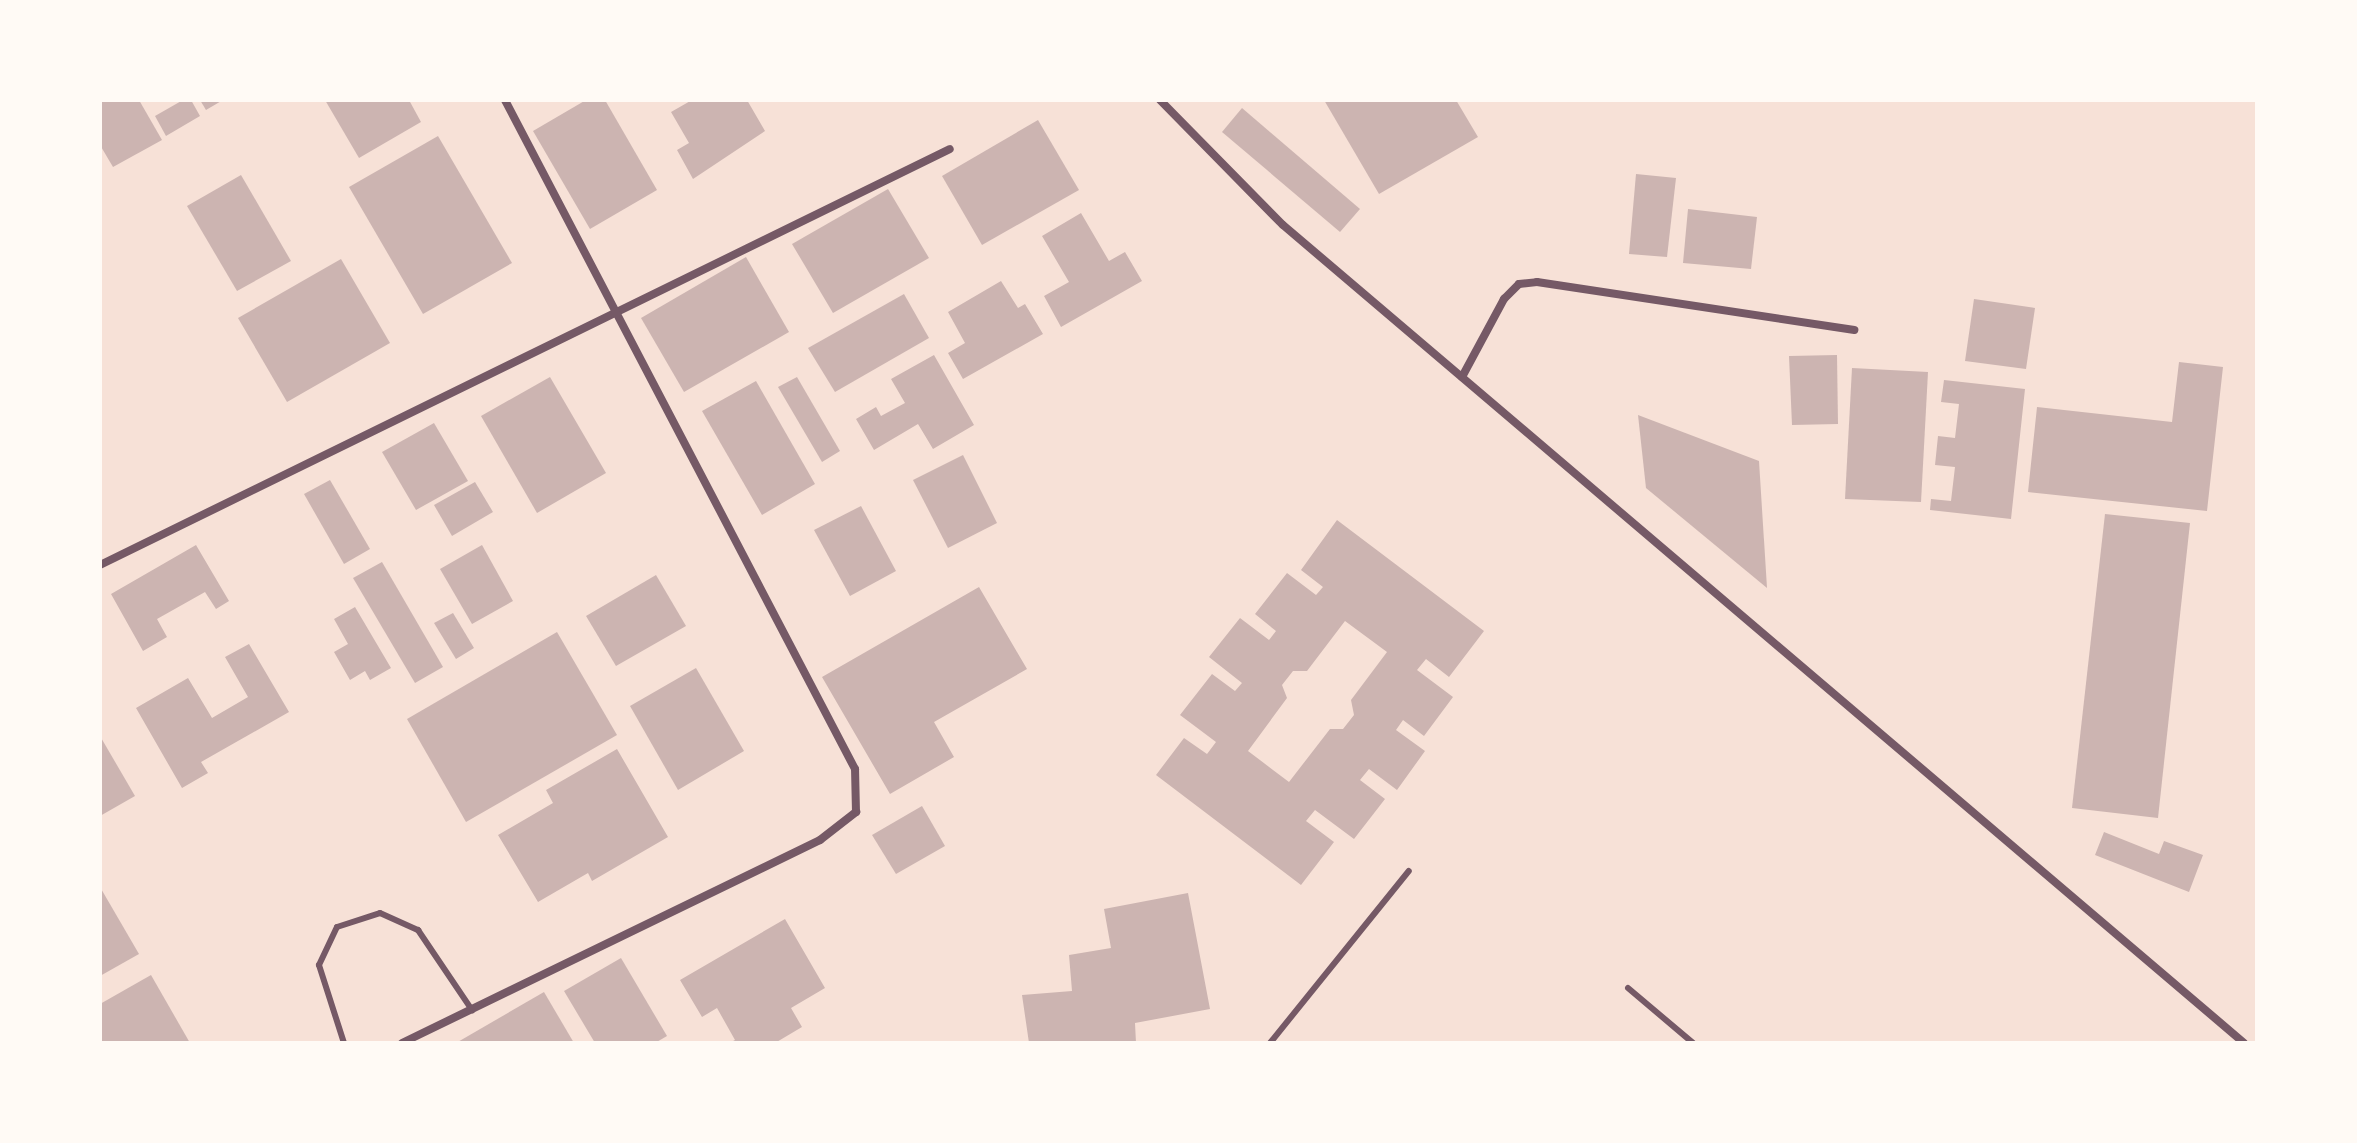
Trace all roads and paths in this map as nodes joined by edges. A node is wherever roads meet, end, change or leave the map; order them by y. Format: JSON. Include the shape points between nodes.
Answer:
{"nodes":[{"id":1,"x":505,"y":100,"type":"edge"},
{"id":2,"x":1160,"y":100,"type":"edge"},
{"id":3,"x":950,"y":149,"type":"dead end"},
{"id":4,"x":615,"y":311,"type":"junction"},
{"id":5,"x":1854,"y":330,"type":"dead end"},
{"id":6,"x":1462,"y":377,"type":"junction"},
{"id":7,"x":100,"y":565,"type":"edge"},
{"id":8,"x":1409,"y":871,"type":"dead end"},
{"id":9,"x":1628,"y":988,"type":"dead end"},
{"id":10,"x":472,"y":1010,"type":"junction"},
{"id":11,"x":344,"y":1043,"type":"edge"},
{"id":12,"x":402,"y":1043,"type":"edge"},
{"id":13,"x":1270,"y":1043,"type":"edge"},
{"id":14,"x":1693,"y":1043,"type":"edge"},
{"id":15,"x":2244,"y":1043,"type":"edge"}],
"edges":[{"from":1,"to":4,"type":"street"},
{"from":2,"to":6,"type":"street","via":[[1283,225]]},
{"from":3,"to":4,"type":"street"},
{"from":4,"to":7,"type":"street"},
{"from":4,"to":10,"type":"street","via":[[855,769],[856,812],[820,840]]},
{"from":5,"to":6,"type":"street","via":[[1537,282],[1519,284],[1504,299]]},
{"from":6,"to":15,"type":"street"},
{"from":8,"to":13,"type":"lane"},
{"from":9,"to":14,"type":"lane"},
{"from":10,"to":11,"type":"lane","via":[[418,930],[380,913],[337,927],[319,965]]},
{"from":10,"to":12,"type":"street"}]}
